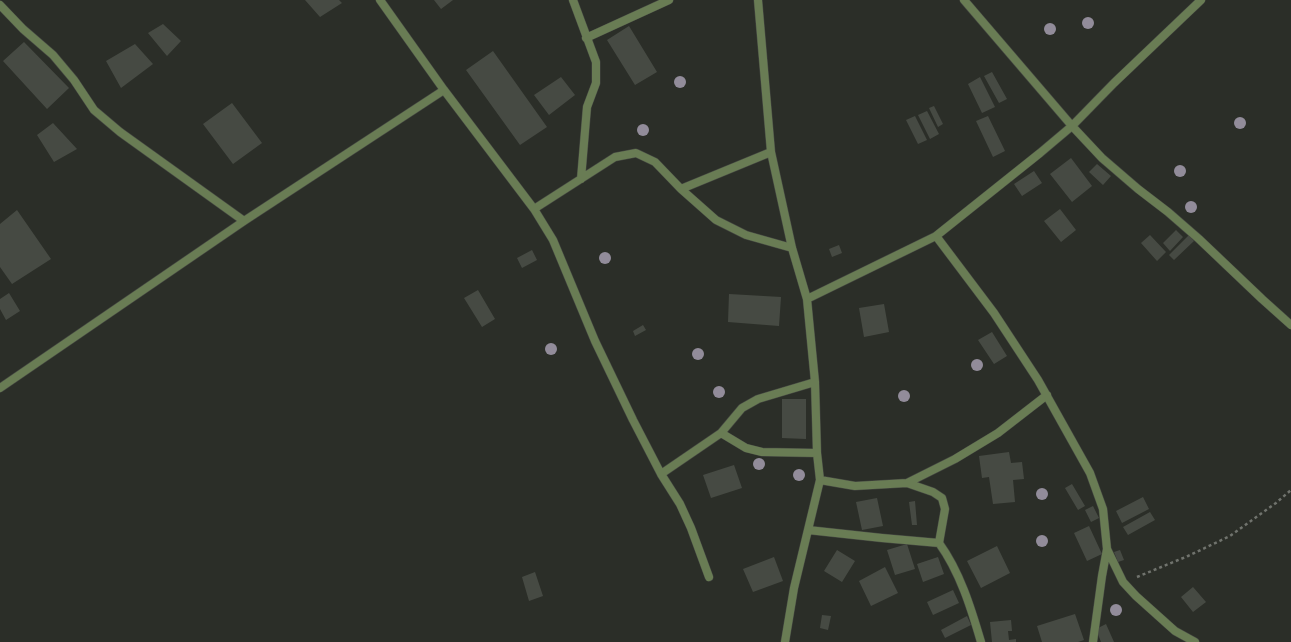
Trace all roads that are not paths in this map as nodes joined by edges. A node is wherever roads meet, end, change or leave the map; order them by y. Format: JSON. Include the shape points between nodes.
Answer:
{"nodes":[{"id":1,"x":380,"y":0,"type":"edge"},
{"id":2,"x":573,"y":0,"type":"edge"},
{"id":3,"x":669,"y":0,"type":"edge"},
{"id":4,"x":758,"y":0,"type":"edge"},
{"id":5,"x":964,"y":0,"type":"edge"},
{"id":6,"x":1201,"y":0,"type":"edge"},
{"id":7,"x":0,"y":5,"type":"edge"},
{"id":8,"x":586,"y":38,"type":"junction"},
{"id":9,"x":444,"y":90,"type":"junction"},
{"id":10,"x":1072,"y":126,"type":"junction"},
{"id":11,"x":771,"y":152,"type":"junction"},
{"id":12,"x":581,"y":179,"type":"junction"},
{"id":13,"x":681,"y":189,"type":"junction"},
{"id":14,"x":534,"y":210,"type":"junction"},
{"id":15,"x":244,"y":221,"type":"junction"},
{"id":16,"x":936,"y":236,"type":"junction"},
{"id":17,"x":792,"y":248,"type":"junction"},
{"id":18,"x":807,"y":299,"type":"junction"},
{"id":19,"x":1291,"y":325,"type":"edge"},
{"id":20,"x":815,"y":382,"type":"junction"},
{"id":21,"x":0,"y":388,"type":"edge"},
{"id":22,"x":1046,"y":395,"type":"junction"},
{"id":23,"x":721,"y":433,"type":"junction"},
{"id":24,"x":817,"y":453,"type":"junction"},
{"id":25,"x":661,"y":474,"type":"junction"},
{"id":26,"x":820,"y":480,"type":"junction"},
{"id":27,"x":907,"y":484,"type":"junction"},
{"id":28,"x":808,"y":530,"type":"junction"},
{"id":29,"x":940,"y":543,"type":"junction"},
{"id":30,"x":1107,"y":549,"type":"junction"},
{"id":31,"x":709,"y":577,"type":"dead end"},
{"id":32,"x":785,"y":642,"type":"edge"},
{"id":33,"x":981,"y":642,"type":"edge"},
{"id":34,"x":1093,"y":642,"type":"edge"},
{"id":35,"x":1195,"y":642,"type":"edge"}],
"edges":[{"from":1,"to":9,"type":"street"},
{"from":2,"to":8,"type":"street"},
{"from":3,"to":8,"type":"street"},
{"from":4,"to":11,"type":"street"},
{"from":5,"to":10,"type":"street"},
{"from":6,"to":10,"type":"street","via":[[1114,82]]},
{"from":7,"to":15,"type":"street","via":[[54,55],[94,110],[120,132]]},
{"from":8,"to":12,"type":"street","via":[[596,62],[596,83],[587,107]]},
{"from":9,"to":14,"type":"street"},
{"from":9,"to":15,"type":"street"},
{"from":10,"to":16,"type":"street"},
{"from":10,"to":19,"type":"street","via":[[1102,158],[1194,234]]},
{"from":11,"to":13,"type":"street"},
{"from":11,"to":17,"type":"street"},
{"from":12,"to":13,"type":"street","via":[[615,157],[636,153],[655,162]]},
{"from":12,"to":14,"type":"street"},
{"from":13,"to":17,"type":"street","via":[[716,220],[746,235]]},
{"from":14,"to":25,"type":"street","via":[[553,240],[595,341]]},
{"from":15,"to":21,"type":"street"},
{"from":16,"to":18,"type":"street"},
{"from":16,"to":22,"type":"street","via":[[994,313]]},
{"from":17,"to":18,"type":"street"},
{"from":18,"to":20,"type":"street"},
{"from":20,"to":23,"type":"street","via":[[758,399],[742,408]]},
{"from":20,"to":24,"type":"street"},
{"from":22,"to":27,"type":"street","via":[[998,433]]},
{"from":22,"to":30,"type":"street","via":[[1090,473],[1103,509]]},
{"from":23,"to":24,"type":"street","via":[[746,448],[762,452]]},
{"from":23,"to":25,"type":"street"},
{"from":24,"to":26,"type":"street"},
{"from":25,"to":31,"type":"street","via":[[680,504]]},
{"from":26,"to":27,"type":"street","via":[[855,486]]},
{"from":26,"to":28,"type":"street"},
{"from":27,"to":29,"type":"street","via":[[933,492],[942,498],[945,509]]},
{"from":28,"to":29,"type":"street"},
{"from":28,"to":32,"type":"street","via":[[794,588]]},
{"from":29,"to":33,"type":"street","via":[[969,602]]},
{"from":30,"to":34,"type":"street"},
{"from":30,"to":35,"type":"street","via":[[1123,582],[1136,596],[1175,631]]}]}
